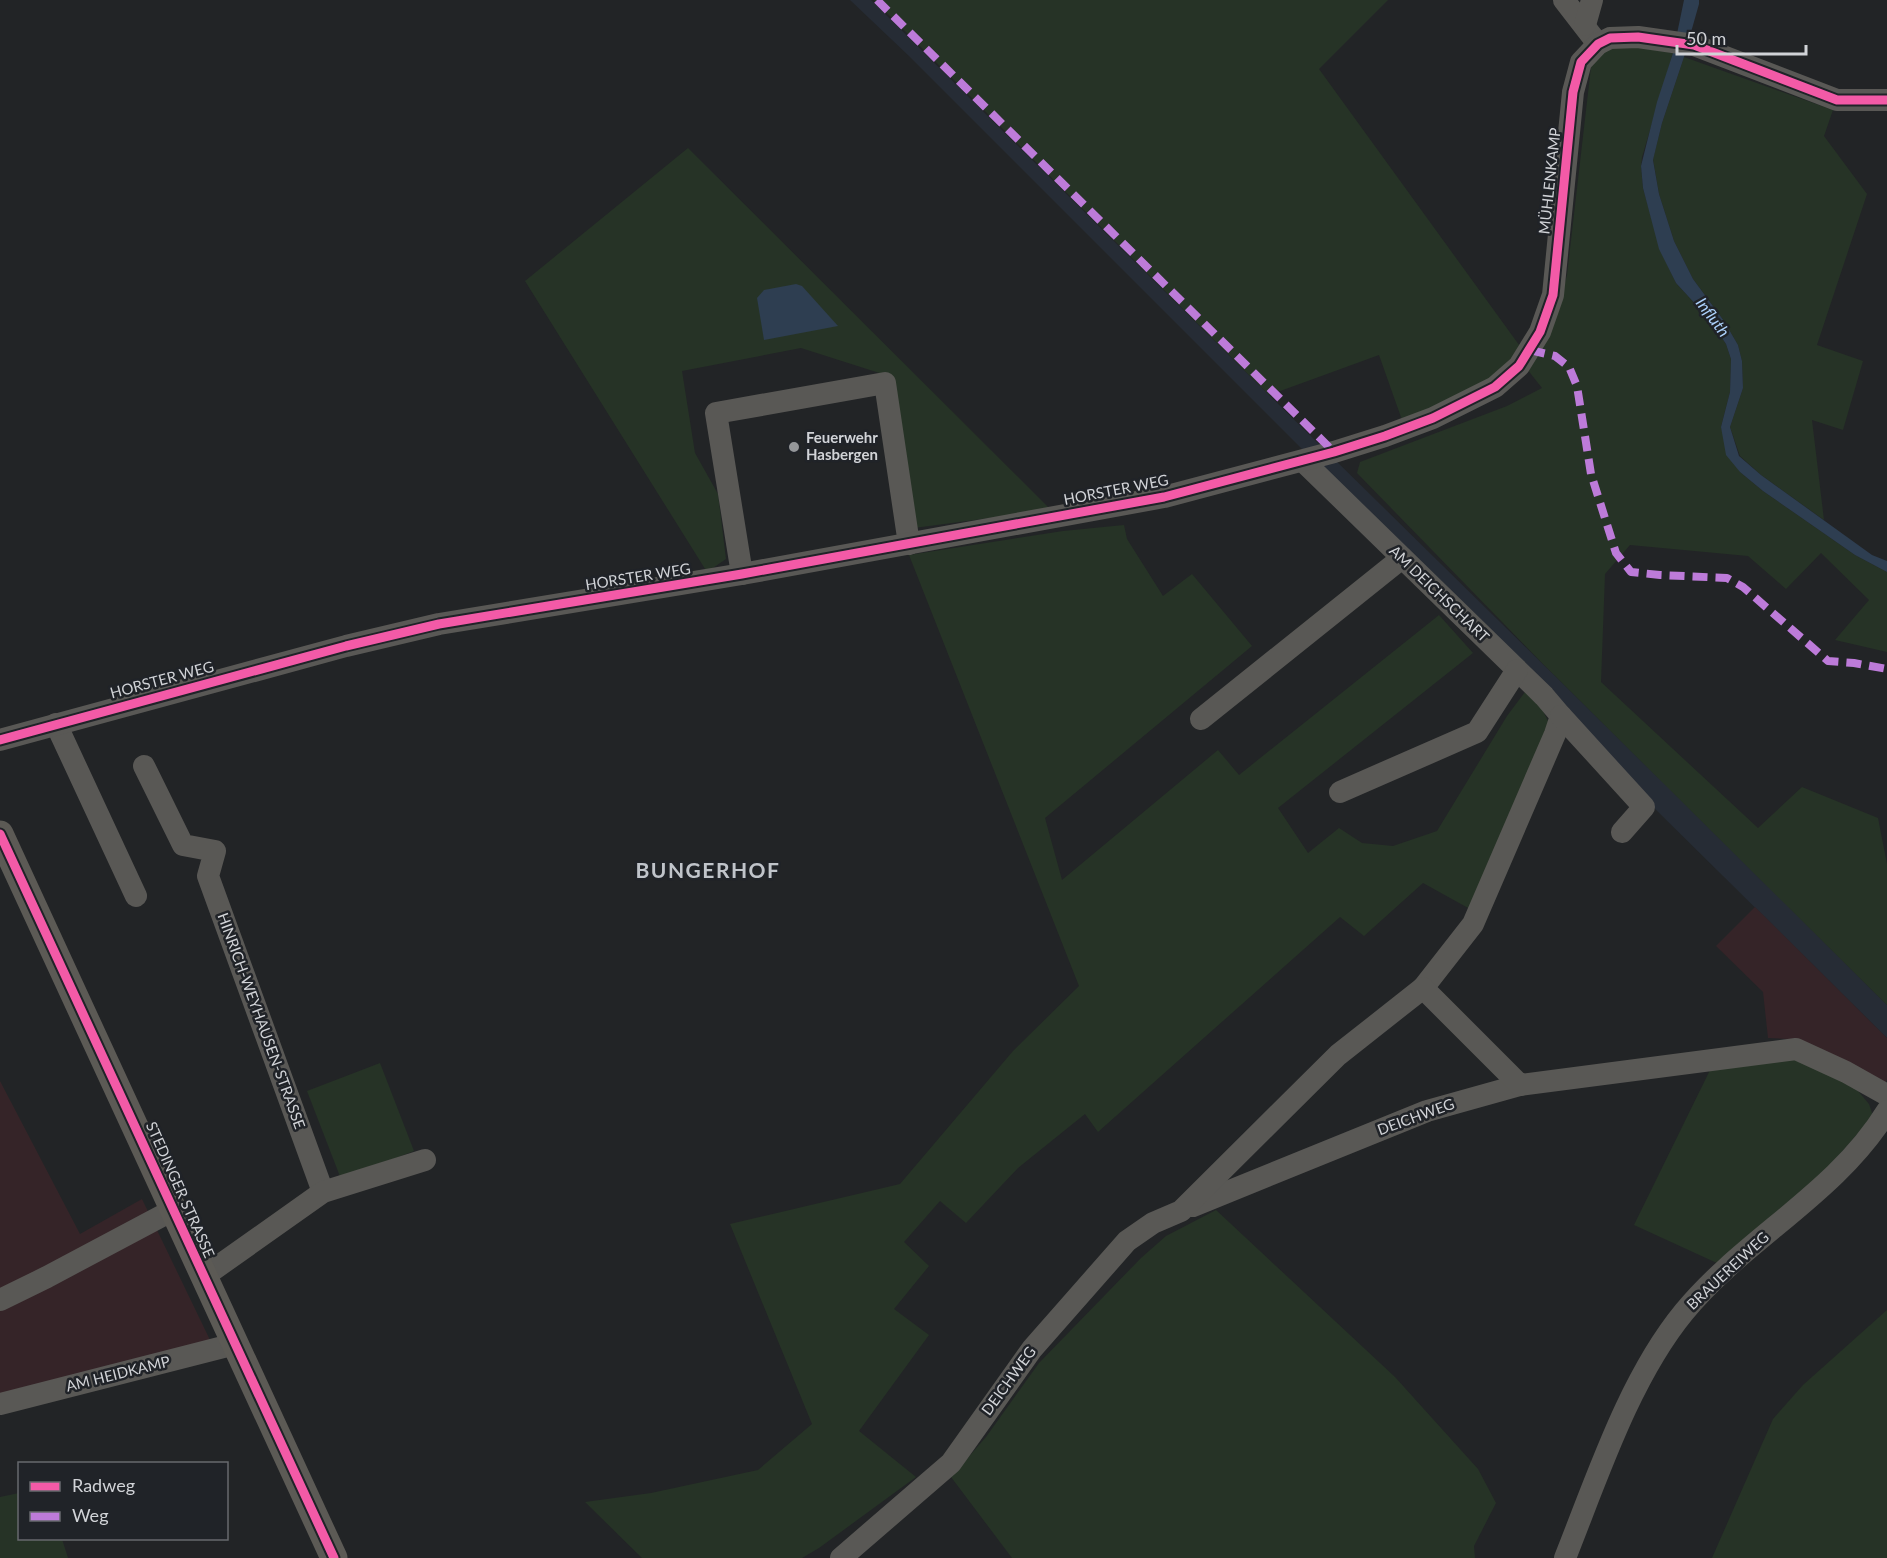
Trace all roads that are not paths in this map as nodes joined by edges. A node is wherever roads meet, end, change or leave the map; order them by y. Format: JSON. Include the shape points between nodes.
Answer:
{"nodes":[{"id":1,"x":1564,"y":0,"type":"edge"},
{"id":2,"x":1592,"y":0,"type":"edge"},
{"id":3,"x":1585,"y":25,"type":"junction"},
{"id":4,"x":1598,"y":44,"type":"junction"},
{"id":5,"x":1887,"y":100,"type":"edge"},
{"id":6,"x":1294,"y":463,"type":"junction"},
{"id":7,"x":909,"y":544,"type":"junction"},
{"id":8,"x":1402,"y":558,"type":"junction"},
{"id":9,"x":742,"y":574,"type":"junction"},
{"id":10,"x":1517,"y":670,"type":"junction"},
{"id":11,"x":1202,"y":719,"type":"dead end"},
{"id":12,"x":56,"y":724,"type":"junction"},
{"id":13,"x":1558,"y":725,"type":"junction"},
{"id":14,"x":0,"y":740,"type":"edge"},
{"id":15,"x":144,"y":766,"type":"dead end"},
{"id":16,"x":1340,"y":792,"type":"dead end"},
{"id":17,"x":1622,"y":832,"type":"dead end"},
{"id":18,"x":0,"y":834,"type":"edge"},
{"id":19,"x":136,"y":896,"type":"dead end"},
{"id":20,"x":1423,"y":988,"type":"junction"},
{"id":21,"x":1520,"y":1085,"type":"junction"},
{"id":22,"x":1887,"y":1095,"type":"edge"},
{"id":23,"x":1887,"y":1111,"type":"edge"},
{"id":24,"x":426,"y":1160,"type":"dead end"},
{"id":25,"x":323,"y":1192,"type":"junction"},
{"id":26,"x":173,"y":1210,"type":"junction"},
{"id":27,"x":1181,"y":1211,"type":"junction"},
{"id":28,"x":203,"y":1276,"type":"junction"},
{"id":29,"x":0,"y":1300,"type":"edge"},
{"id":30,"x":235,"y":1344,"type":"junction"},
{"id":31,"x":0,"y":1404,"type":"edge"},
{"id":32,"x":334,"y":1558,"type":"edge"},
{"id":33,"x":841,"y":1558,"type":"edge"},
{"id":34,"x":1565,"y":1558,"type":"edge"}],
"edges":[{"from":1,"to":3,"type":"street"},
{"from":2,"to":3,"type":"street"},
{"from":3,"to":4,"type":"street"},
{"from":4,"to":5,"type":"street","via":[[1610,38],[1638,37],[1694,45],[1837,100]]},
{"from":4,"to":6,"type":"street","name":"MÜHLENKAMP","via":[[1581,62],[1573,92],[1553,295],[1540,332],[1519,366],[1495,387],[1433,418]]},
{"from":6,"to":7,"type":"street","name":"HORSTER WEG","via":[[1164,497]]},
{"from":6,"to":8,"type":"street","name":"AM DEICHSCHART"},
{"from":7,"to":9,"type":"street","name":"HORSTER WEG"},
{"from":7,"to":9,"type":"street","via":[[885,383],[716,413]]},
{"from":8,"to":10,"type":"street","name":"AM DEICHSCHART"},
{"from":8,"to":11,"type":"street"},
{"from":9,"to":12,"type":"street","name":"HORSTER WEG","via":[[439,624]]},
{"from":10,"to":13,"type":"street","name":"AM DEICHSCHART","via":[[1544,696]]},
{"from":10,"to":16,"type":"street","via":[[1477,732]]},
{"from":12,"to":14,"type":"street","name":"HORSTER WEG"},
{"from":12,"to":19,"type":"street"},
{"from":13,"to":17,"type":"street","name":"AM DEICHSCHART","via":[[1644,807]]},
{"from":13,"to":20,"type":"street","name":"DEICHWEG","via":[[1473,924]]},
{"from":15,"to":25,"type":"street","name":"HINRICH-WEYHAUSEN-STRASSE","via":[[183,845],[215,851],[208,876]]},
{"from":18,"to":26,"type":"main road","name":"STEDINGER STRASSE"},
{"from":20,"to":21,"type":"street"},
{"from":20,"to":27,"type":"street","name":"DEICHWEG","via":[[1338,1055]]},
{"from":21,"to":22,"type":"street","name":"DEICHWEG","via":[[1796,1049]]},
{"from":21,"to":27,"type":"street","name":"DEICHWEG","via":[[1427,1111]]},
{"from":23,"to":34,"type":"street","name":"BRAUEREIWEG","via":[[1859,1150],[1826,1184],[1710,1283],[1683,1312],[1636,1390]]},
{"from":24,"to":25,"type":"street"},
{"from":25,"to":28,"type":"street"},
{"from":26,"to":28,"type":"main road","name":"STEDINGER STRASSE"},
{"from":26,"to":29,"type":"street"},
{"from":27,"to":33,"type":"street","name":"DEICHWEG","via":[[1153,1223],[1127,1241],[1032,1348],[951,1463]]},
{"from":28,"to":30,"type":"main road","name":"STEDINGER STRASSE"},
{"from":30,"to":31,"type":"street","name":"AM HEIDKAMP"},
{"from":30,"to":32,"type":"main road","name":"STEDINGER STRASSE"}]}
